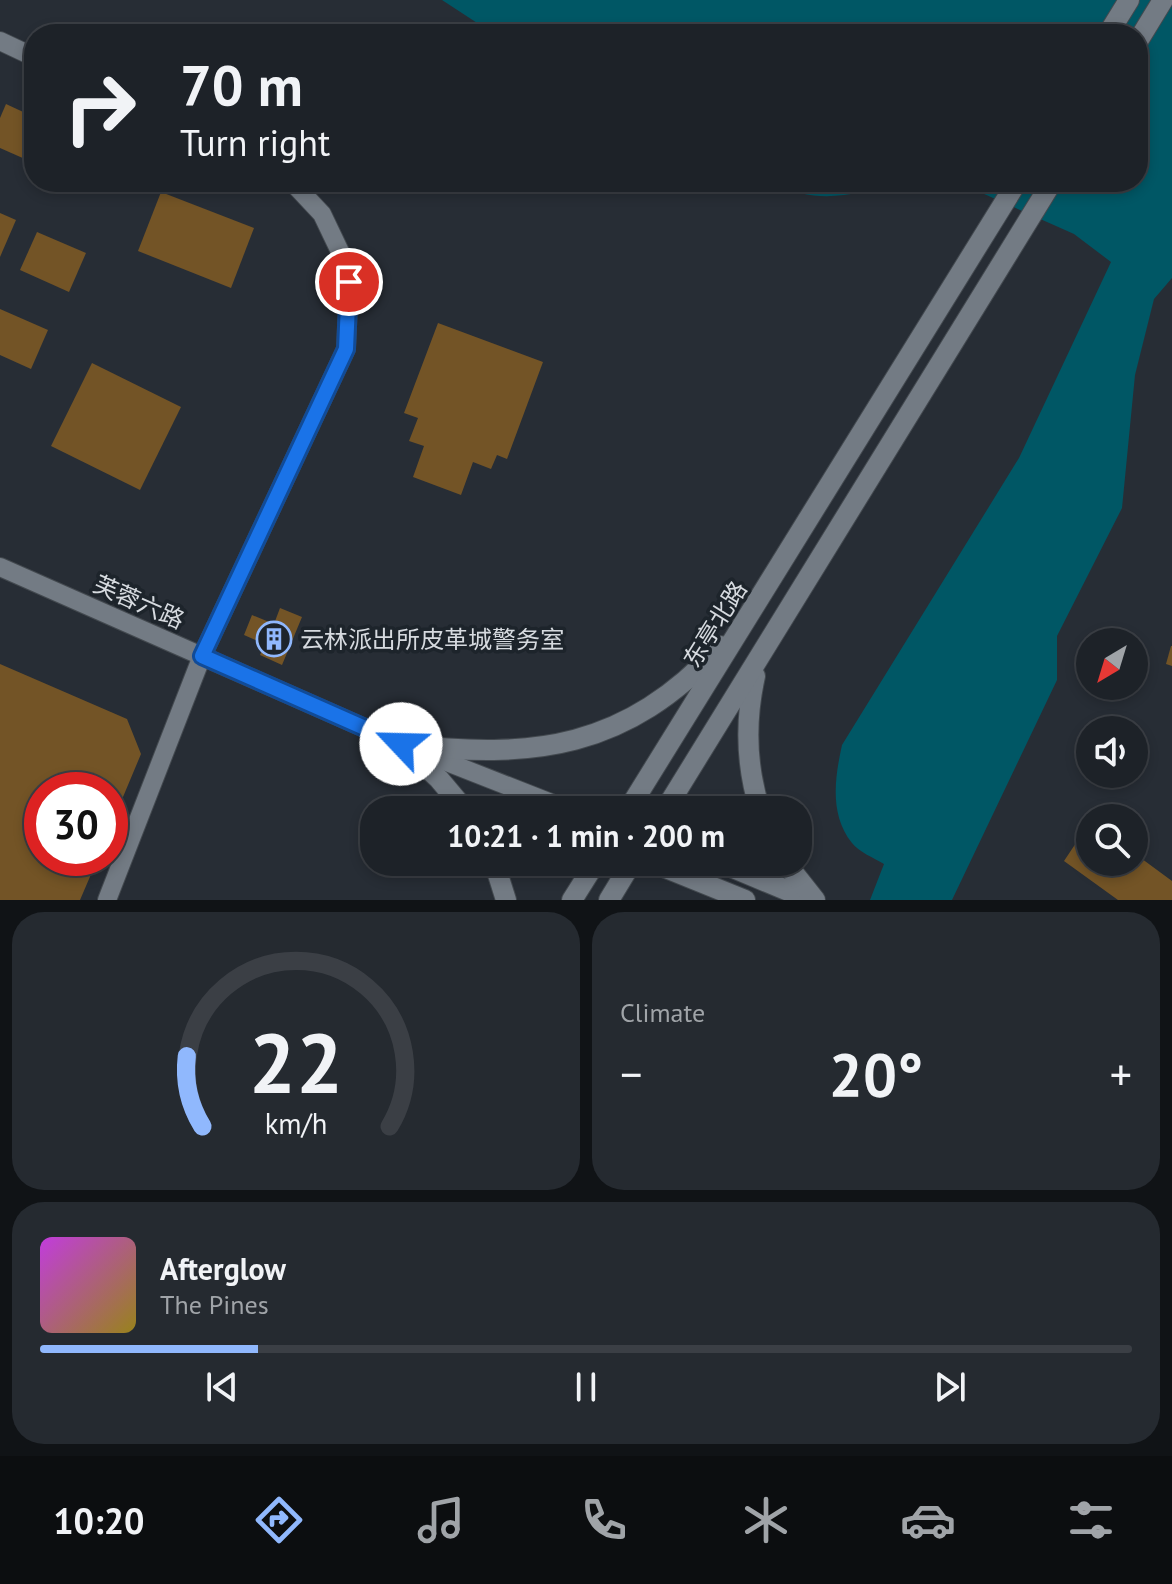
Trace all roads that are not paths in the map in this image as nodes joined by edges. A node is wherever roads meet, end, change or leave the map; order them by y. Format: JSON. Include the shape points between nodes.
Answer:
{"nodes":[{"id":1,"x":1129,"y":0,"type":"edge"},
{"id":2,"x":1163,"y":0,"type":"edge"},
{"id":3,"x":1114,"y":24,"type":"edge"},
{"id":4,"x":1148,"y":25,"type":"edge"},
{"id":5,"x":0,"y":41,"type":"edge"},
{"id":6,"x":24,"y":52,"type":"edge"},
{"id":7,"x":301,"y":192,"type":"edge"},
{"id":8,"x":1011,"y":192,"type":"edge"},
{"id":9,"x":1046,"y":192,"type":"edge"},
{"id":10,"x":0,"y":567,"type":"edge"},
{"id":11,"x":757,"y":607,"type":"junction"},
{"id":12,"x":202,"y":656,"type":"junction"},
{"id":13,"x":758,"y":662,"type":"junction"},
{"id":14,"x":401,"y":744,"type":"junction"},
{"id":15,"x":453,"y":796,"type":"edge"},
{"id":16,"x":533,"y":796,"type":"edge"},
{"id":17,"x":637,"y":796,"type":"edge"},
{"id":18,"x":674,"y":796,"type":"edge"},
{"id":19,"x":757,"y":796,"type":"edge"},
{"id":20,"x":498,"y":876,"type":"edge"},
{"id":21,"x":587,"y":876,"type":"edge"},
{"id":22,"x":624,"y":876,"type":"edge"},
{"id":23,"x":686,"y":876,"type":"edge"},
{"id":24,"x":754,"y":876,"type":"edge"},
{"id":25,"x":795,"y":876,"type":"edge"},
{"id":26,"x":107,"y":900,"type":"edge"},
{"id":27,"x":506,"y":900,"type":"edge"},
{"id":28,"x":572,"y":900,"type":"edge"},
{"id":29,"x":609,"y":900,"type":"edge"},
{"id":30,"x":745,"y":900,"type":"edge"},
{"id":31,"x":813,"y":900,"type":"edge"}],
"edges":[{"from":1,"to":3,"type":"main road"},
{"from":2,"to":4,"type":"main road"},
{"from":5,"to":6,"type":"street"},
{"from":7,"to":12,"type":"street","via":[[322,214],[344,260],[349,282],[346,349]]},
{"from":8,"to":11,"type":"main road","name":"东亭北路"},
{"from":9,"to":13,"type":"main road"},
{"from":10,"to":12,"type":"street","name":"芙蓉六路"},
{"from":11,"to":14,"type":"main road","via":[[698,671],[663,700],[598,735],[514,752]]},
{"from":11,"to":17,"type":"main road","name":"东亭北路"},
{"from":12,"to":14,"type":"street","name":"芙蓉六路"},
{"from":12,"to":26,"type":"street"},
{"from":13,"to":18,"type":"main road"},
{"from":13,"to":19,"type":"main road","via":[[748,726]]},
{"from":14,"to":15,"type":"main road"},
{"from":14,"to":16,"type":"street","name":"芙蓉六路"},
{"from":20,"to":27,"type":"main road"},
{"from":21,"to":28,"type":"main road"},
{"from":22,"to":29,"type":"main road"},
{"from":23,"to":30,"type":"main road"},
{"from":24,"to":31,"type":"main road"},
{"from":25,"to":31,"type":"main road"}]}
